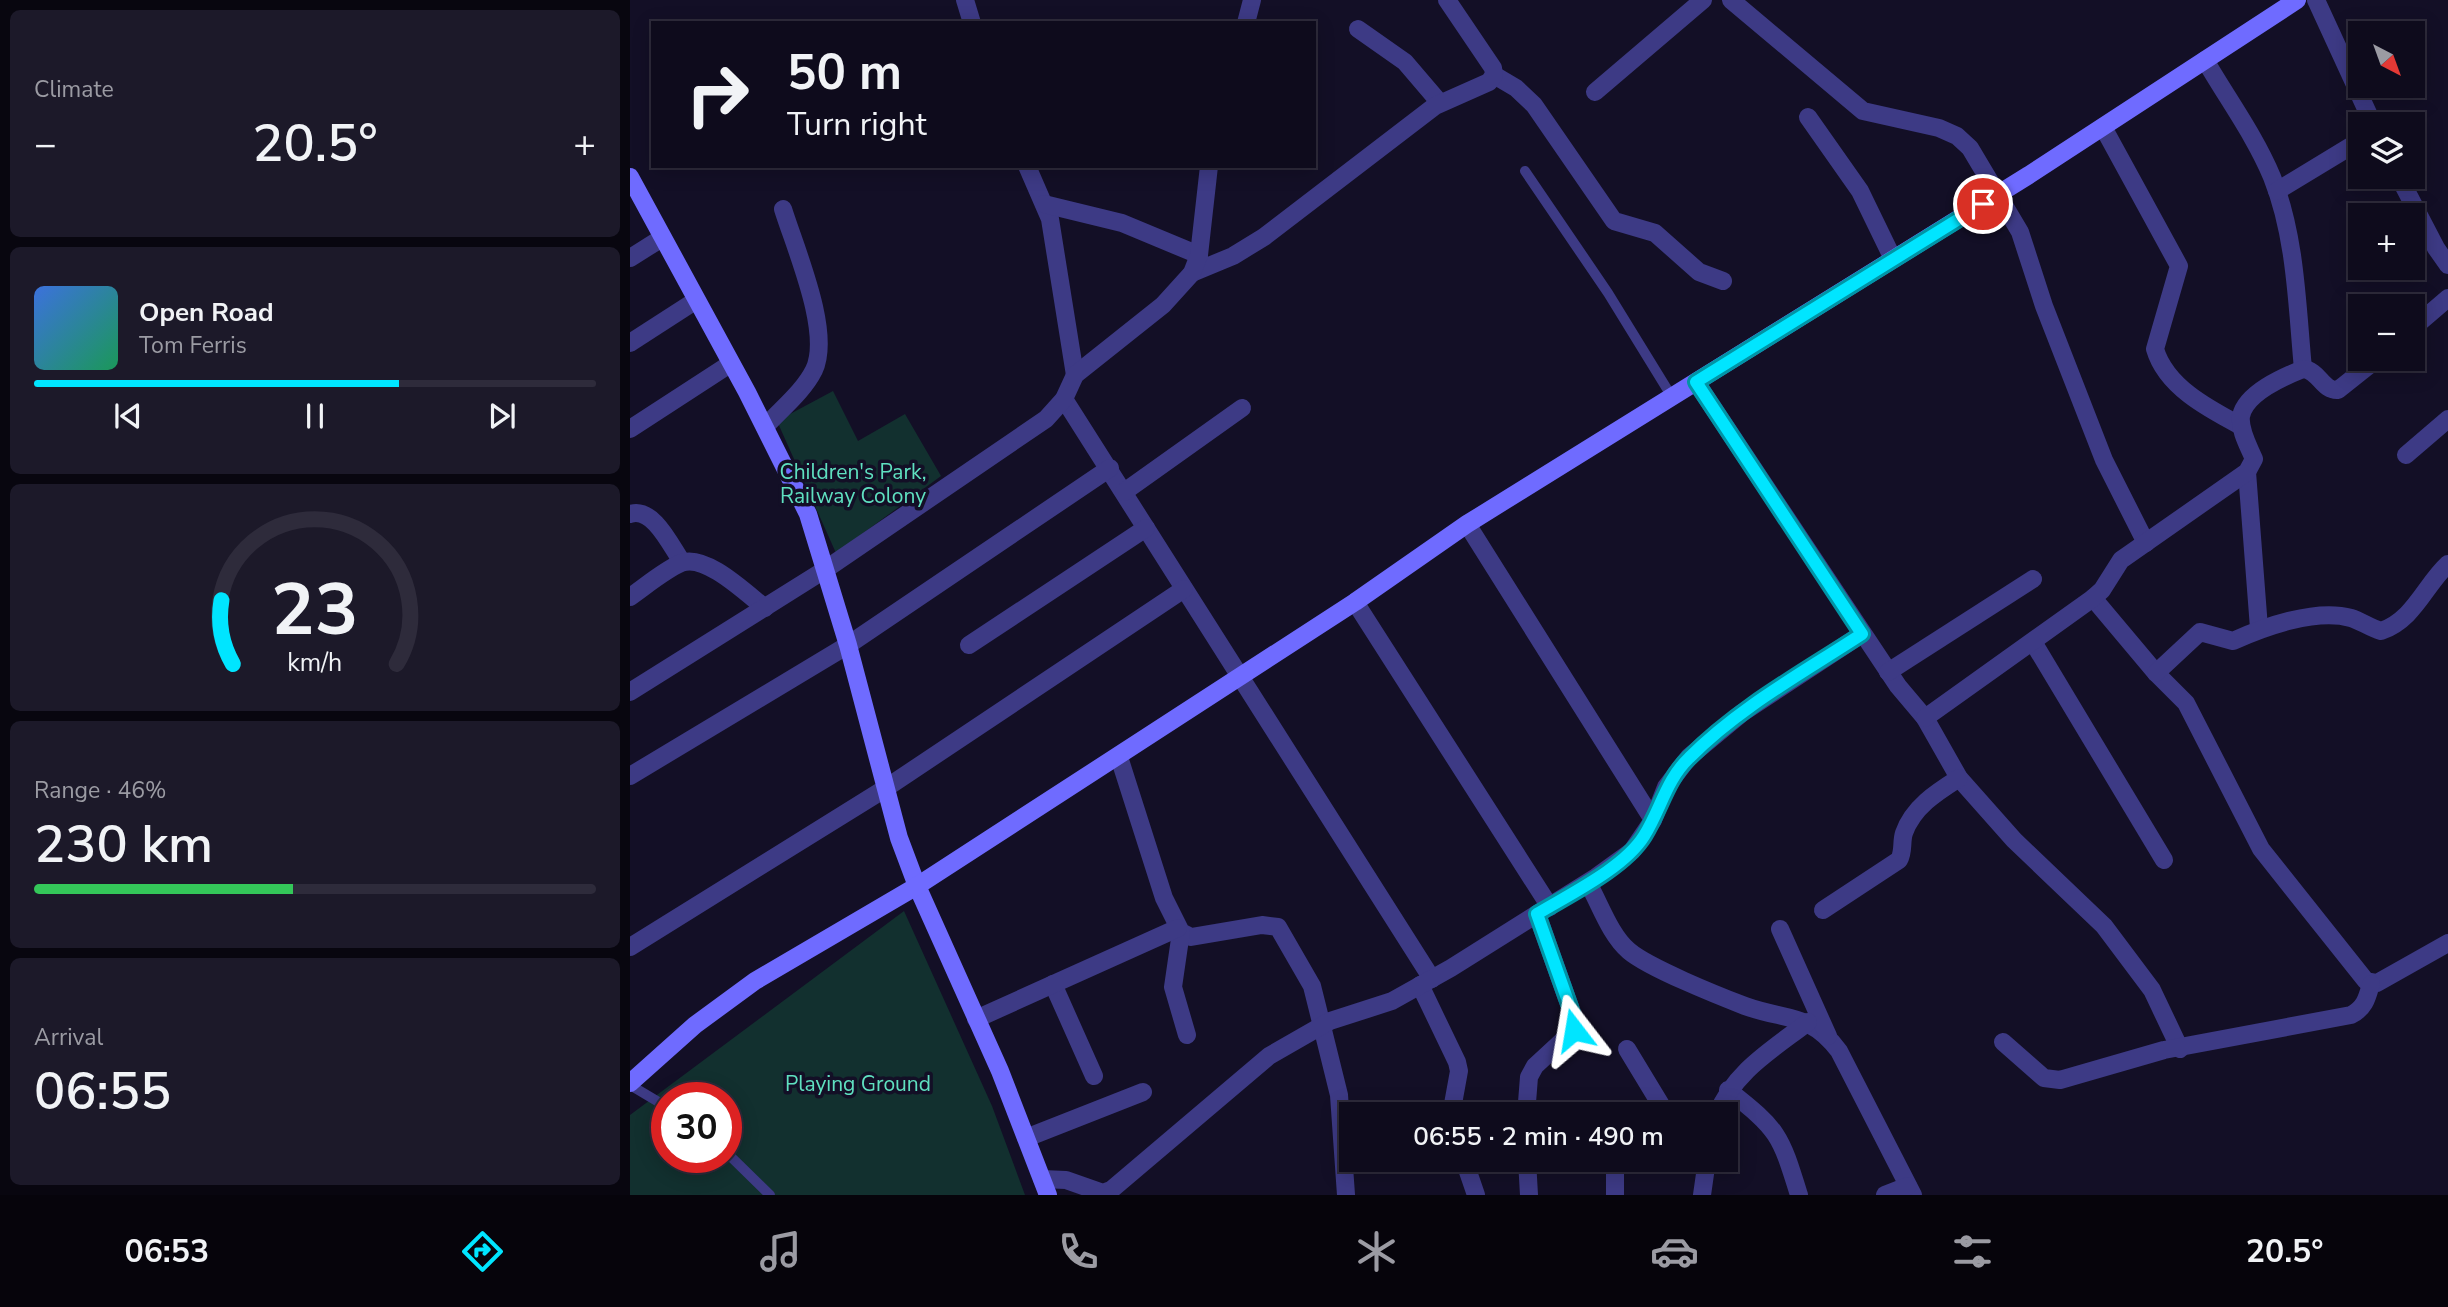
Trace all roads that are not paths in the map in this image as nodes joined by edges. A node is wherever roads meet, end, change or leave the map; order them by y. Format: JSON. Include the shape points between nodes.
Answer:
{"nodes":[{"id":1,"x":965,"y":0,"type":"edge"},
{"id":2,"x":1252,"y":0,"type":"edge"},
{"id":3,"x":1447,"y":0,"type":"edge"},
{"id":4,"x":1703,"y":0,"type":"edge"},
{"id":5,"x":1731,"y":0,"type":"edge"},
{"id":6,"x":2297,"y":0,"type":"edge"},
{"id":7,"x":2316,"y":0,"type":"edge"},
{"id":8,"x":971,"y":21,"type":"edge"},
{"id":9,"x":1247,"y":21,"type":"edge"},
{"id":10,"x":1358,"y":29,"type":"dead end"},
{"id":11,"x":2205,"y":60,"type":"junction"},
{"id":12,"x":1494,"y":75,"type":"junction"},
{"id":13,"x":1595,"y":92,"type":"dead end"},
{"id":14,"x":1440,"y":103,"type":"junction"},
{"id":15,"x":2368,"y":112,"type":"edge"},
{"id":16,"x":1808,"y":117,"type":"dead end"},
{"id":17,"x":2103,"y":127,"type":"junction"},
{"id":18,"x":2348,"y":148,"type":"edge"},
{"id":19,"x":1028,"y":168,"type":"edge"},
{"id":20,"x":1209,"y":168,"type":"edge"},
{"id":21,"x":1525,"y":171,"type":"dead end"},
{"id":22,"x":630,"y":177,"type":"edge"},
{"id":23,"x":2405,"y":189,"type":"edge"},
{"id":24,"x":2277,"y":191,"type":"junction"},
{"id":25,"x":1997,"y":195,"type":"junction"},
{"id":26,"x":1044,"y":204,"type":"junction"},
{"id":27,"x":783,"y":209,"type":"dead end"},
{"id":28,"x":662,"y":238,"type":"junction"},
{"id":29,"x":1199,"y":255,"type":"junction"},
{"id":30,"x":630,"y":258,"type":"edge"},
{"id":31,"x":1893,"y":259,"type":"junction"},
{"id":32,"x":2448,"y":265,"type":"edge"},
{"id":33,"x":1192,"y":272,"type":"junction"},
{"id":34,"x":1723,"y":281,"type":"dead end"},
{"id":35,"x":2448,"y":298,"type":"edge"},
{"id":36,"x":695,"y":301,"type":"junction"},
{"id":37,"x":2425,"y":318,"type":"edge"},
{"id":38,"x":630,"y":343,"type":"edge"},
{"id":39,"x":730,"y":364,"type":"junction"},
{"id":40,"x":2303,"y":369,"type":"junction"},
{"id":41,"x":2362,"y":371,"type":"edge"},
{"id":42,"x":1075,"y":375,"type":"junction"},
{"id":43,"x":1696,"y":382,"type":"junction"},
{"id":44,"x":1672,"y":397,"type":"junction"},
{"id":45,"x":1064,"y":399,"type":"junction"},
{"id":46,"x":1242,"y":408,"type":"dead end"},
{"id":47,"x":2448,"y":419,"type":"edge"},
{"id":48,"x":2241,"y":426,"type":"junction"},
{"id":49,"x":765,"y":427,"type":"junction"},
{"id":50,"x":630,"y":429,"type":"edge"},
{"id":51,"x":2406,"y":455,"type":"dead end"},
{"id":52,"x":1110,"y":468,"type":"junction"},
{"id":53,"x":2247,"y":472,"type":"junction"},
{"id":54,"x":1124,"y":492,"type":"junction"},
{"id":55,"x":630,"y":514,"type":"edge"},
{"id":56,"x":1467,"y":524,"type":"junction"},
{"id":57,"x":1146,"y":528,"type":"junction"},
{"id":58,"x":2146,"y":542,"type":"junction"},
{"id":59,"x":682,"y":562,"type":"junction"},
{"id":60,"x":2448,"y":564,"type":"edge"},
{"id":61,"x":826,"y":569,"type":"junction"},
{"id":62,"x":2033,"y":579,"type":"dead end"},
{"id":63,"x":1184,"y":589,"type":"junction"},
{"id":64,"x":630,"y":597,"type":"edge"},
{"id":65,"x":2093,"y":598,"type":"junction"},
{"id":66,"x":1356,"y":603,"type":"junction"},
{"id":67,"x":765,"y":608,"type":"junction"},
{"id":68,"x":2259,"y":628,"type":"junction"},
{"id":69,"x":1862,"y":634,"type":"junction"},
{"id":70,"x":2033,"y":642,"type":"junction"},
{"id":71,"x":848,"y":645,"type":"junction"},
{"id":72,"x":969,"y":645,"type":"dead end"},
{"id":73,"x":1888,"y":672,"type":"junction"},
{"id":74,"x":2156,"y":673,"type":"junction"},
{"id":75,"x":1239,"y":678,"type":"junction"},
{"id":76,"x":630,"y":692,"type":"edge"},
{"id":77,"x":1924,"y":718,"type":"junction"},
{"id":78,"x":1119,"y":757,"type":"junction"},
{"id":79,"x":630,"y":776,"type":"edge"},
{"id":80,"x":1959,"y":778,"type":"junction"},
{"id":81,"x":886,"y":788,"type":"junction"},
{"id":82,"x":1653,"y":820,"type":"junction"},
{"id":83,"x":2164,"y":860,"type":"dead end"},
{"id":84,"x":1588,"y":883,"type":"junction"},
{"id":85,"x":917,"y":886,"type":"junction"},
{"id":86,"x":1543,"y":910,"type":"junction"},
{"id":87,"x":1823,"y":910,"type":"dead end"},
{"id":88,"x":1780,"y":929,"type":"dead end"},
{"id":89,"x":1180,"y":930,"type":"junction"},
{"id":90,"x":2448,"y":943,"type":"edge"},
{"id":91,"x":630,"y":947,"type":"edge"},
{"id":92,"x":1426,"y":982,"type":"junction"},
{"id":93,"x":1053,"y":984,"type":"junction"},
{"id":94,"x":2371,"y":984,"type":"junction"},
{"id":95,"x":976,"y":1019,"type":"junction"},
{"id":96,"x":1808,"y":1022,"type":"junction"},
{"id":97,"x":1322,"y":1026,"type":"junction"},
{"id":98,"x":1186,"y":1035,"type":"dead end"},
{"id":99,"x":1828,"y":1036,"type":"junction"},
{"id":100,"x":2003,"y":1042,"type":"dead end"},
{"id":101,"x":1627,"y":1049,"type":"dead end"},
{"id":102,"x":2179,"y":1049,"type":"junction"},
{"id":103,"x":1094,"y":1076,"type":"dead end"},
{"id":104,"x":630,"y":1084,"type":"edge"},
{"id":105,"x":1728,"y":1090,"type":"junction"},
{"id":106,"x":1143,"y":1092,"type":"dead end"},
{"id":107,"x":651,"y":1097,"type":"edge"},
{"id":108,"x":1340,"y":1102,"type":"edge"},
{"id":109,"x":1448,"y":1102,"type":"edge"},
{"id":110,"x":1527,"y":1102,"type":"edge"},
{"id":111,"x":1659,"y":1102,"type":"edge"},
{"id":112,"x":1723,"y":1102,"type":"edge"},
{"id":113,"x":1026,"y":1138,"type":"junction"},
{"id":114,"x":742,"y":1168,"type":"edge"},
{"id":115,"x":1346,"y":1172,"type":"edge"},
{"id":116,"x":1468,"y":1172,"type":"edge"},
{"id":117,"x":1528,"y":1172,"type":"edge"},
{"id":118,"x":1615,"y":1172,"type":"edge"},
{"id":119,"x":1705,"y":1172,"type":"edge"},
{"id":120,"x":1045,"y":1187,"type":"edge"},
{"id":121,"x":1083,"y":1189,"type":"edge"},
{"id":122,"x":1910,"y":1191,"type":"edge"},
{"id":123,"x":770,"y":1195,"type":"edge"},
{"id":124,"x":1346,"y":1195,"type":"edge"},
{"id":125,"x":1476,"y":1195,"type":"edge"},
{"id":126,"x":1529,"y":1195,"type":"edge"},
{"id":127,"x":1615,"y":1195,"type":"edge"},
{"id":128,"x":1702,"y":1195,"type":"edge"},
{"id":129,"x":1799,"y":1195,"type":"edge"},
{"id":130,"x":1885,"y":1195,"type":"edge"}],
"edges":[{"from":1,"to":8,"type":"street"},
{"from":2,"to":9,"type":"street"},
{"from":3,"to":12,"type":"street"},
{"from":4,"to":13,"type":"street"},
{"from":5,"to":25,"type":"street","via":[[1863,111],[1957,136],[1970,148]]},
{"from":6,"to":11,"type":"street"},
{"from":7,"to":15,"type":"street"},
{"from":10,"to":14,"type":"street","via":[[1405,62]]},
{"from":11,"to":17,"type":"street"},
{"from":11,"to":24,"type":"street"},
{"from":12,"to":14,"type":"street","via":[[1483,87]]},
{"from":12,"to":34,"type":"street","via":[[1534,105],[1606,214],[1623,226],[1655,233],[1699,272]]},
{"from":14,"to":33,"type":"street","via":[[1264,237],[1233,256]]},
{"from":16,"to":31,"type":"street","via":[[1860,191]]},
{"from":17,"to":25,"type":"street"},
{"from":17,"to":48,"type":"street","via":[[2179,266],[2155,349],[2157,358],[2183,389]]},
{"from":18,"to":24,"type":"street"},
{"from":19,"to":26,"type":"street"},
{"from":20,"to":29,"type":"street"},
{"from":21,"to":44,"type":"lane"},
{"from":22,"to":28,"type":"street"},
{"from":23,"to":32,"type":"street"},
{"from":24,"to":40,"type":"street","via":[[2294,270]]},
{"from":25,"to":31,"type":"street"},
{"from":25,"to":58,"type":"street","via":[[2020,232],[2104,460]]},
{"from":26,"to":29,"type":"street","via":[[1122,223]]},
{"from":26,"to":42,"type":"street"},
{"from":27,"to":49,"type":"street","via":[[807,283],[819,351],[805,385]]},
{"from":28,"to":30,"type":"street"},
{"from":28,"to":36,"type":"street"},
{"from":29,"to":33,"type":"street"},
{"from":31,"to":43,"type":"street"},
{"from":33,"to":42,"type":"street","via":[[1163,305]]},
{"from":35,"to":37,"type":"street"},
{"from":36,"to":38,"type":"street"},
{"from":36,"to":39,"type":"street"},
{"from":39,"to":49,"type":"street"},
{"from":39,"to":50,"type":"street"},
{"from":40,"to":41,"type":"street","via":[[2332,390]]},
{"from":40,"to":48,"type":"street","via":[[2255,396],[2245,407]]},
{"from":42,"to":45,"type":"street"},
{"from":43,"to":44,"type":"street"},
{"from":43,"to":69,"type":"street"},
{"from":44,"to":56,"type":"street"},
{"from":45,"to":52,"type":"street"},
{"from":45,"to":61,"type":"street","via":[[1023,437]]},
{"from":46,"to":54,"type":"street"},
{"from":47,"to":51,"type":"street"},
{"from":48,"to":53,"type":"street","via":[[2254,459]]},
{"from":49,"to":61,"type":"street","via":[[807,514]]},
{"from":52,"to":54,"type":"street"},
{"from":52,"to":71,"type":"street"},
{"from":53,"to":58,"type":"street"},
{"from":53,"to":68,"type":"street"},
{"from":54,"to":57,"type":"street"},
{"from":55,"to":59,"type":"street","via":[[647,514]]},
{"from":56,"to":66,"type":"street"},
{"from":56,"to":82,"type":"street"},
{"from":57,"to":63,"type":"street"},
{"from":57,"to":72,"type":"street"},
{"from":58,"to":65,"type":"street","via":[[2121,559]]},
{"from":59,"to":64,"type":"street"},
{"from":59,"to":67,"type":"street","via":[[715,569]]},
{"from":60,"to":68,"type":"street","via":[[2415,607],[2381,631],[2340,616]]},
{"from":61,"to":67,"type":"street"},
{"from":61,"to":71,"type":"street"},
{"from":62,"to":73,"type":"street"},
{"from":63,"to":75,"type":"street"},
{"from":63,"to":81,"type":"street"},
{"from":65,"to":70,"type":"street"},
{"from":65,"to":74,"type":"street"},
{"from":66,"to":75,"type":"street"},
{"from":66,"to":86,"type":"street"},
{"from":67,"to":76,"type":"street"},
{"from":68,"to":74,"type":"street","via":[[2233,641],[2200,632]]},
{"from":69,"to":73,"type":"street"},
{"from":69,"to":82,"type":"street","via":[[1706,742],[1676,771]]},
{"from":70,"to":77,"type":"street"},
{"from":70,"to":83,"type":"street"},
{"from":71,"to":79,"type":"street"},
{"from":71,"to":81,"type":"street"},
{"from":73,"to":77,"type":"street"},
{"from":74,"to":94,"type":"street","via":[[2186,703],[2260,849]]},
{"from":75,"to":78,"type":"street"},
{"from":75,"to":92,"type":"street"},
{"from":77,"to":80,"type":"street"},
{"from":78,"to":85,"type":"street"},
{"from":78,"to":89,"type":"street","via":[[1164,898]]},
{"from":80,"to":87,"type":"street","via":[[1920,809],[1903,836],[1899,860]]},
{"from":80,"to":102,"type":"street","via":[[2014,840],[2104,926],[2152,990]]},
{"from":81,"to":85,"type":"street"},
{"from":81,"to":91,"type":"street"},
{"from":82,"to":84,"type":"street","via":[[1632,851]]},
{"from":84,"to":86,"type":"street"},
{"from":84,"to":96,"type":"street","via":[[1621,943],[1642,960],[1746,1006]]},
{"from":85,"to":95,"type":"street"},
{"from":85,"to":104,"type":"street","via":[[755,981],[695,1025]]},
{"from":86,"to":92,"type":"street"},
{"from":86,"to":110,"type":"street","via":[[1575,1021],[1574,1030],[1528,1077]]},
{"from":88,"to":99,"type":"street"},
{"from":89,"to":93,"type":"street"},
{"from":89,"to":97,"type":"street","via":[[1191,937],[1262,925],[1278,928],[1312,986]]},
{"from":89,"to":98,"type":"street","via":[[1173,987]]},
{"from":90,"to":94,"type":"street"},
{"from":92,"to":97,"type":"street","via":[[1392,1001],[1345,1014]]},
{"from":92,"to":109,"type":"street","via":[[1457,1062]]},
{"from":93,"to":95,"type":"street"},
{"from":93,"to":103,"type":"street"},
{"from":94,"to":102,"type":"street","via":[[2366,1002],[2351,1015]]},
{"from":95,"to":113,"type":"street"},
{"from":96,"to":99,"type":"street"},
{"from":96,"to":105,"type":"street","via":[[1742,1073]]},
{"from":97,"to":108,"type":"street"},
{"from":97,"to":121,"type":"street","via":[[1269,1056],[1111,1190],[1103,1194]]},
{"from":99,"to":122,"type":"street"},
{"from":100,"to":102,"type":"street","via":[[2051,1080]]},
{"from":101,"to":111,"type":"street"},
{"from":104,"to":107,"type":"lane"},
{"from":105,"to":112,"type":"street"},
{"from":105,"to":129,"type":"street","via":[[1762,1116],[1780,1138]]},
{"from":106,"to":113,"type":"street"},
{"from":113,"to":120,"type":"street"},
{"from":114,"to":123,"type":"lane"},
{"from":115,"to":124,"type":"street"},
{"from":116,"to":125,"type":"street"},
{"from":117,"to":126,"type":"street"},
{"from":118,"to":127,"type":"street"},
{"from":119,"to":128,"type":"street"},
{"from":120,"to":121,"type":"street"},
{"from":122,"to":130,"type":"street"}]}
